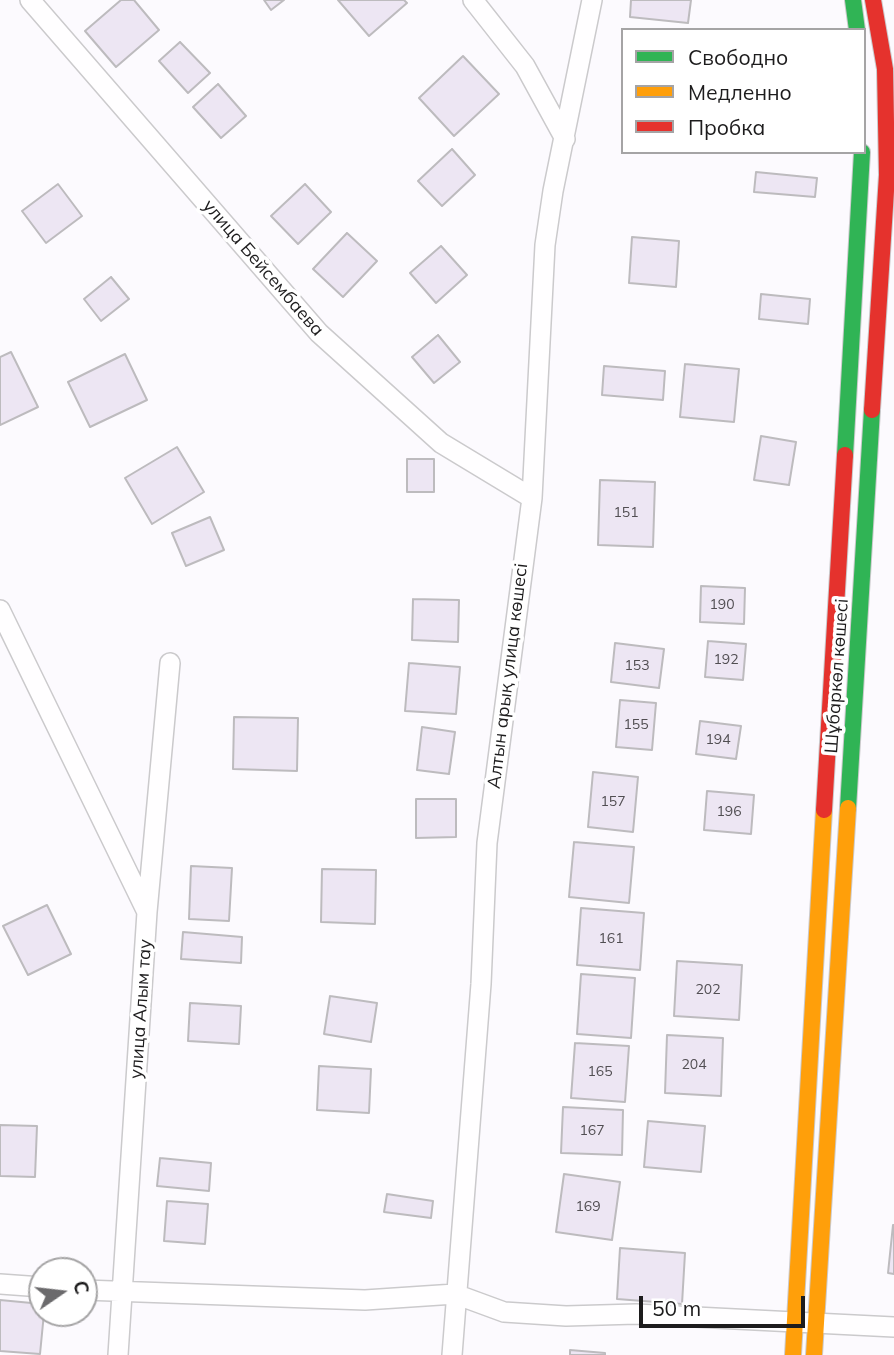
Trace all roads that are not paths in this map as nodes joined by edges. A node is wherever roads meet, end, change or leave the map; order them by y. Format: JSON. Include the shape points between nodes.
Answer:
{"nodes":[{"id":1,"x":30,"y":0,"type":"edge"},
{"id":2,"x":473,"y":0,"type":"edge"},
{"id":3,"x":593,"y":0,"type":"edge"},
{"id":4,"x":853,"y":0,"type":"edge"},
{"id":5,"x":873,"y":0,"type":"edge"},
{"id":6,"x":857,"y":28,"type":"edge"},
{"id":7,"x":565,"y":139,"type":"junction"},
{"id":8,"x":862,"y":154,"type":"edge"},
{"id":9,"x":532,"y":498,"type":"junction"},
{"id":10,"x":0,"y":610,"type":"edge"},
{"id":11,"x":170,"y":663,"type":"dead end"},
{"id":12,"x":147,"y":912,"type":"junction"},
{"id":13,"x":0,"y":1284,"type":"edge"},
{"id":14,"x":28,"y":1286,"type":"edge"},
{"id":15,"x":98,"y":1291,"type":"edge"},
{"id":16,"x":122,"y":1293,"type":"junction"},
{"id":17,"x":455,"y":1294,"type":"junction"},
{"id":18,"x":794,"y":1322,"type":"junction"},
{"id":19,"x":816,"y":1323,"type":"junction"},
{"id":20,"x":894,"y":1327,"type":"edge"},
{"id":21,"x":118,"y":1355,"type":"edge"},
{"id":22,"x":452,"y":1355,"type":"edge"},
{"id":23,"x":793,"y":1355,"type":"edge"},
{"id":24,"x":814,"y":1355,"type":"edge"}],
"edges":[{"from":1,"to":9,"type":"street","name":"улица Бейсембаева","via":[[319,333],[441,443]]},
{"from":2,"to":7,"type":"street","via":[[525,66]]},
{"from":3,"to":7,"type":"street","name":"Алтын арық улица көшесі"},
{"from":4,"to":6,"type":"street"},
{"from":5,"to":19,"type":"street","name":"Шұбаркөл көшесі","via":[[886,69],[887,175]]},
{"from":7,"to":9,"type":"street","name":"Алтын арық улица көшесі","via":[[545,245]]},
{"from":8,"to":18,"type":"street","name":"Шұбаркөл көшесі"},
{"from":9,"to":17,"type":"street","name":"Алтын арық улица көшесі","via":[[487,843],[481,984]]},
{"from":10,"to":12,"type":"street"},
{"from":11,"to":12,"type":"street","name":"улица Алым тау"},
{"from":12,"to":16,"type":"street","name":"улица Алым тау"},
{"from":13,"to":14,"type":"street"},
{"from":15,"to":16,"type":"street"},
{"from":16,"to":17,"type":"street","via":[[365,1300]]},
{"from":16,"to":21,"type":"street","name":"улица Алым тау"},
{"from":17,"to":18,"type":"street","via":[[504,1312]]},
{"from":17,"to":22,"type":"street","name":"Алтын арық улица көшесі"},
{"from":18,"to":19,"type":"street"},
{"from":18,"to":23,"type":"street","name":"Шұбаркөл көшесі"},
{"from":19,"to":20,"type":"street"},
{"from":19,"to":24,"type":"street","name":"Шұбаркөл көшесі"}]}
